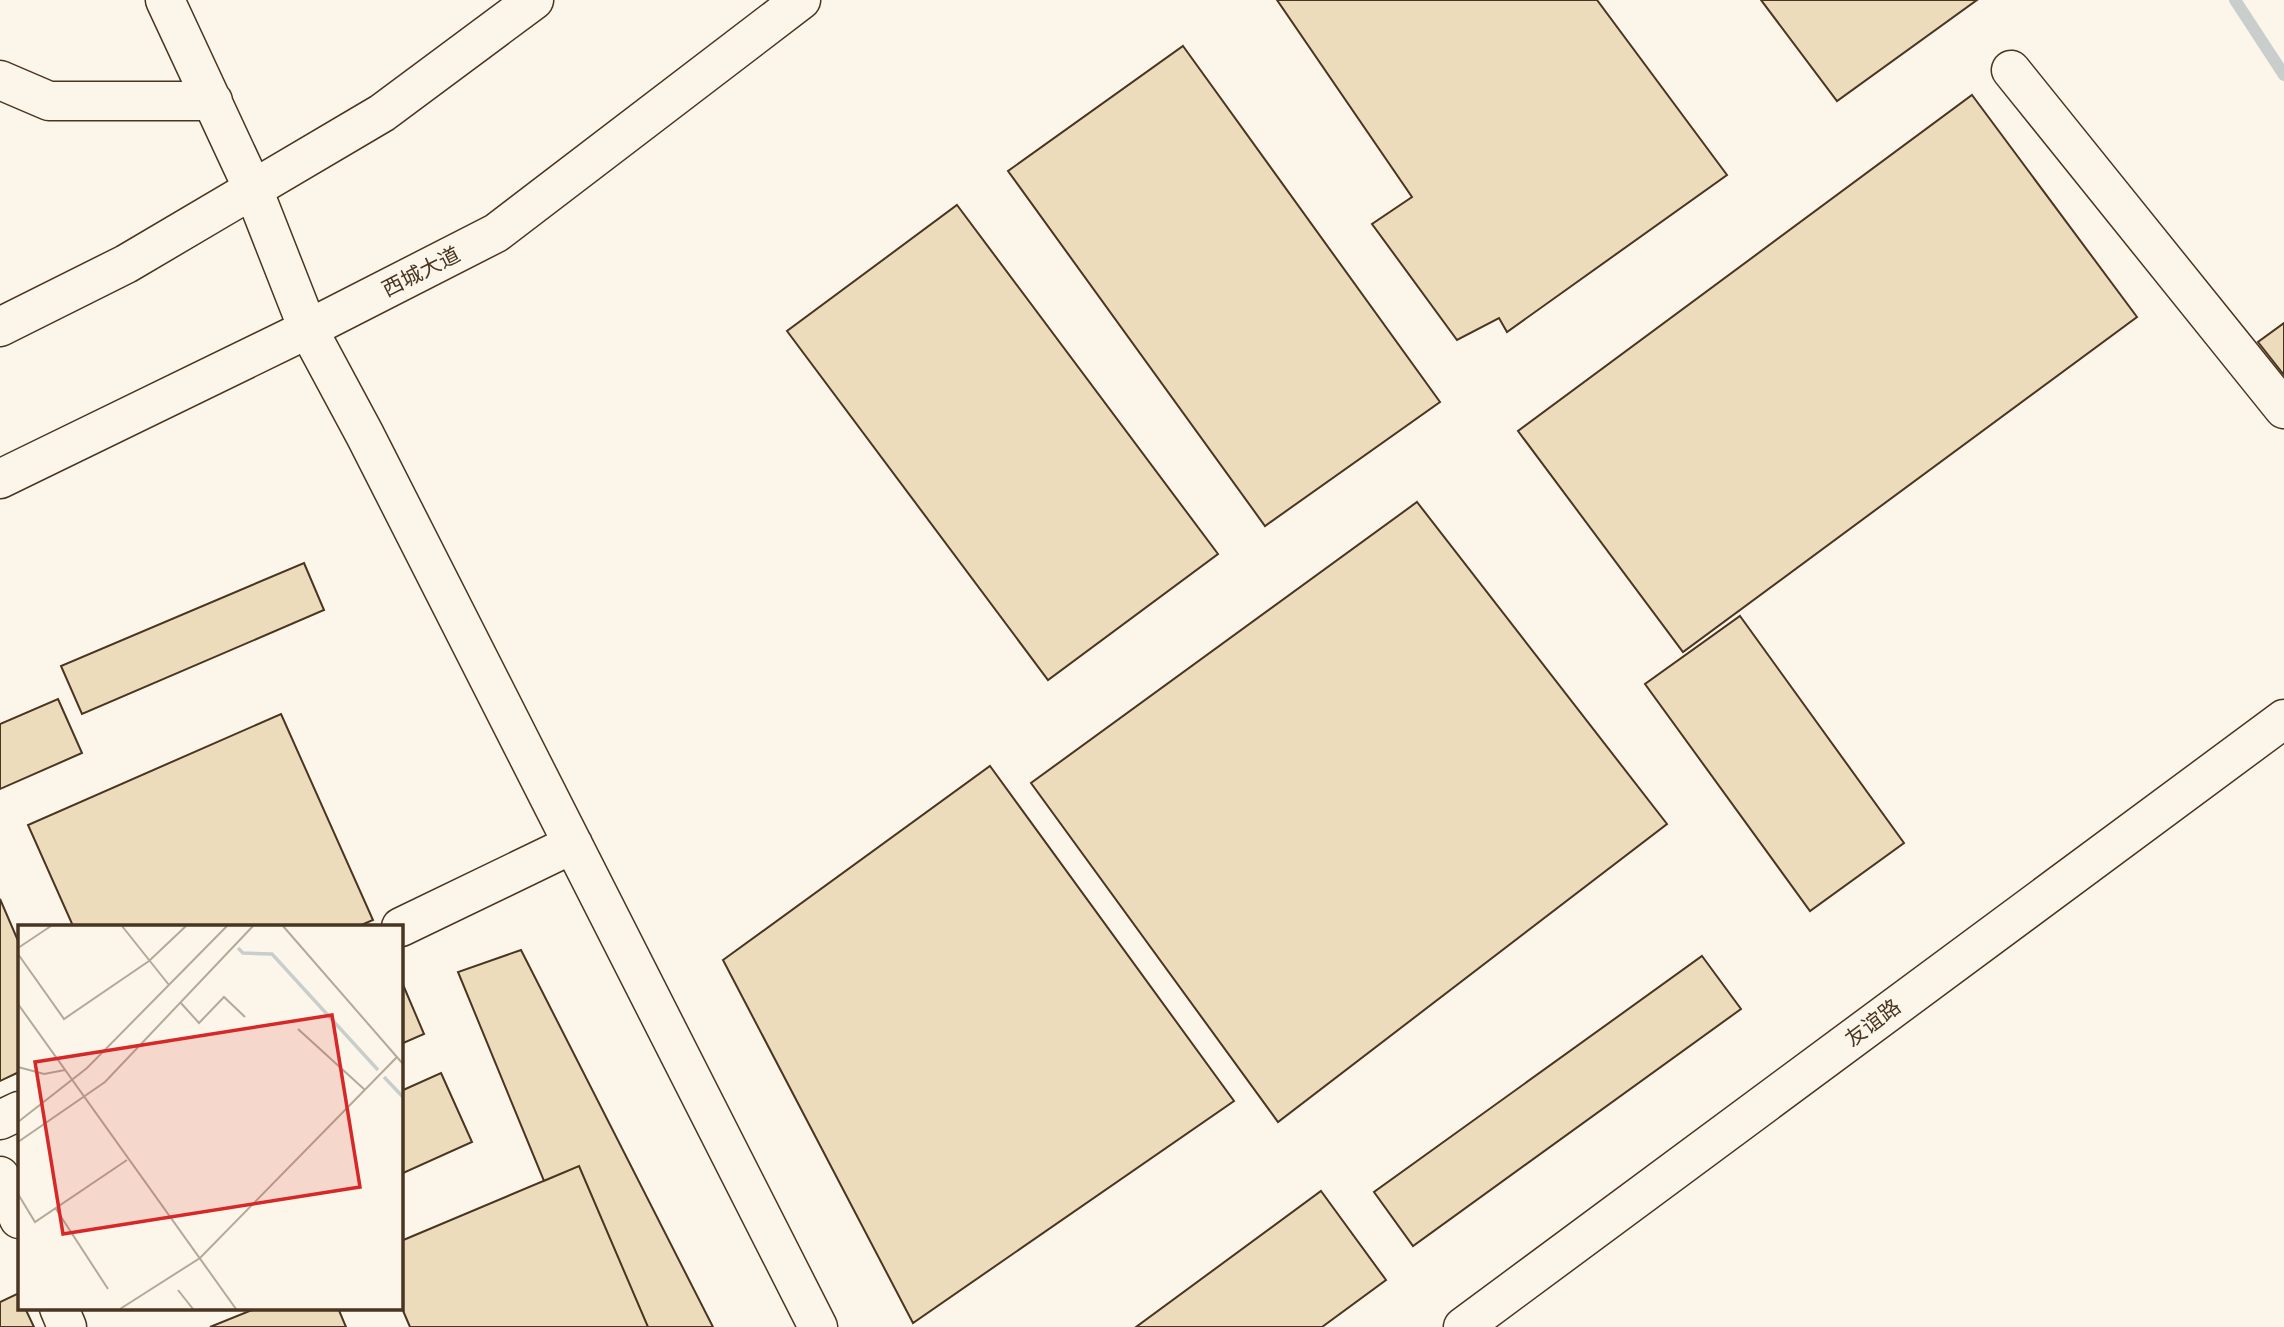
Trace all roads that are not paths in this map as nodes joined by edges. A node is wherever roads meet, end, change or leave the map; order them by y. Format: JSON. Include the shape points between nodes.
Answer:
{"nodes":[{"id":1,"x":165,"y":0,"type":"edge"},
{"id":2,"x":534,"y":0,"type":"edge"},
{"id":3,"x":801,"y":0,"type":"edge"},
{"id":4,"x":2011,"y":70,"type":"dead end"},
{"id":5,"x":0,"y":80,"type":"edge"},
{"id":6,"x":213,"y":101,"type":"junction"},
{"id":7,"x":253,"y":189,"type":"junction"},
{"id":8,"x":0,"y":327,"type":"edge"},
{"id":9,"x":308,"y":330,"type":"junction"},
{"id":10,"x":2284,"y":409,"type":"edge"},
{"id":11,"x":0,"y":478,"type":"edge"},
{"id":12,"x":2284,"y":719,"type":"edge"},
{"id":13,"x":573,"y":844,"type":"junction"},
{"id":14,"x":402,"y":927,"type":"edge"},
{"id":15,"x":18,"y":1112,"type":"edge"},
{"id":16,"x":0,"y":1121,"type":"edge"},
{"id":17,"x":0,"y":1176,"type":"edge"},
{"id":18,"x":18,"y":1217,"type":"edge"},
{"id":19,"x":60,"y":1310,"type":"edge"},
{"id":20,"x":67,"y":1327,"type":"edge"},
{"id":21,"x":818,"y":1327,"type":"edge"},
{"id":22,"x":1463,"y":1327,"type":"edge"}],
"edges":[{"from":1,"to":6,"type":"main road"},
{"from":2,"to":7,"type":"main road","via":[[382,113]]},
{"from":3,"to":9,"type":"main road","name":"西城大道","via":[[496,233]]},
{"from":4,"to":10,"type":"main road"},
{"from":5,"to":6,"type":"main road","via":[[49,101]]},
{"from":6,"to":7,"type":"main road"},
{"from":7,"to":8,"type":"main road","via":[[126,264]]},
{"from":7,"to":9,"type":"main road"},
{"from":9,"to":11,"type":"main road","name":"西城大道"},
{"from":9,"to":13,"type":"main road"},
{"from":12,"to":22,"type":"main road","name":"友谊路"},
{"from":13,"to":14,"type":"main road"},
{"from":13,"to":21,"type":"main road"},
{"from":15,"to":16,"type":"main road"},
{"from":17,"to":18,"type":"main road"},
{"from":19,"to":20,"type":"main road"}]}
